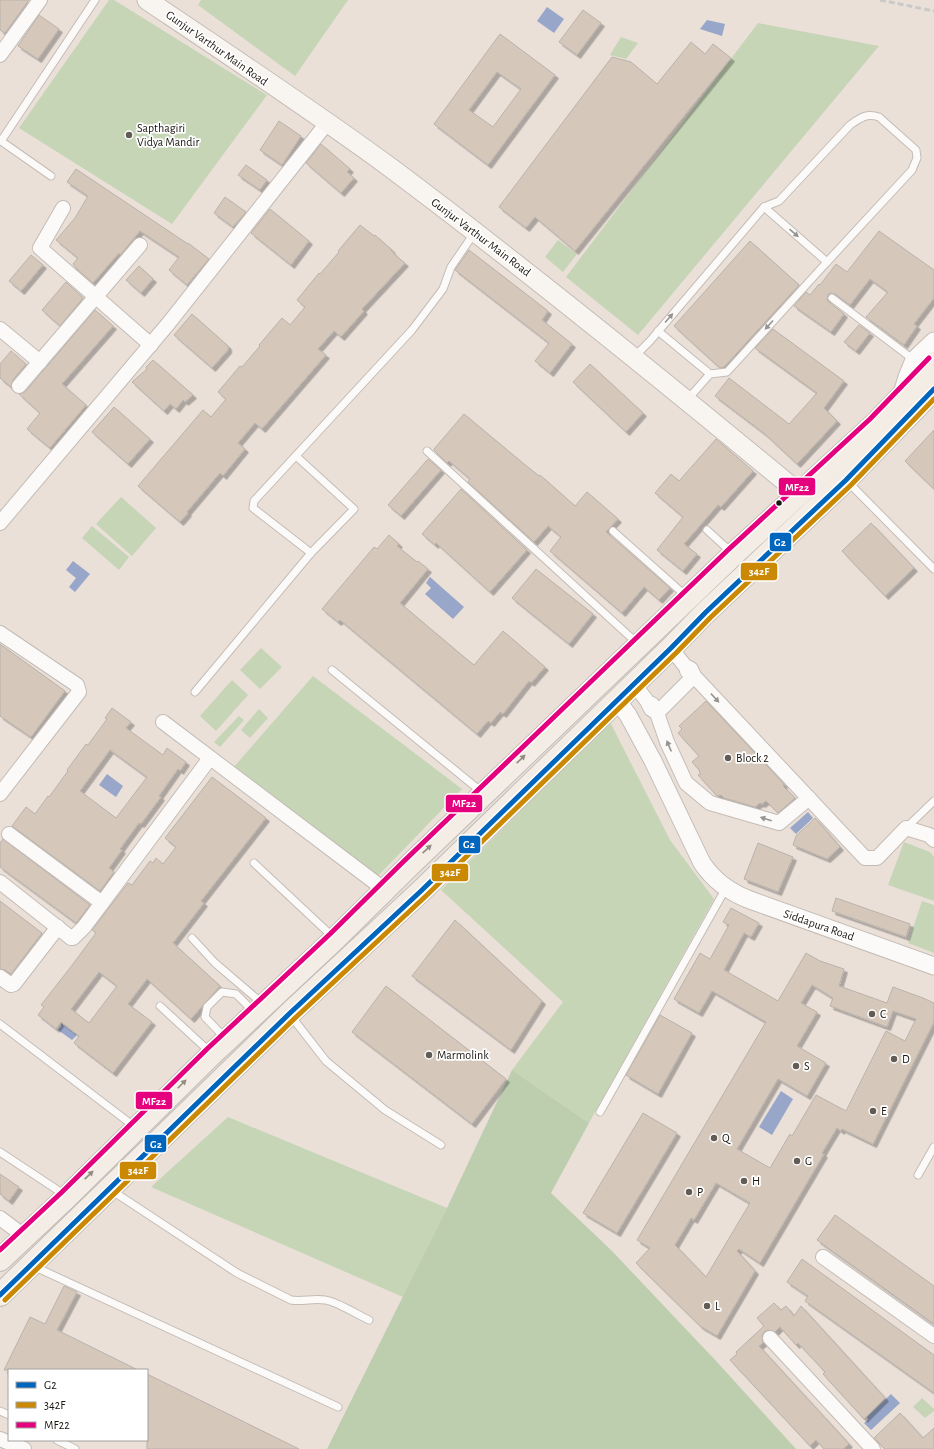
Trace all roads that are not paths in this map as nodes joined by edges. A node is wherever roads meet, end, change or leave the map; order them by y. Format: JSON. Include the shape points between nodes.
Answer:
{"nodes":[{"id":1,"x":40,"y":0,"type":"edge"},
{"id":2,"x":95,"y":0,"type":"edge"},
{"id":3,"x":147,"y":0,"type":"edge"},
{"id":4,"x":0,"y":55,"type":"edge"},
{"id":5,"x":327,"y":123,"type":"junction"},
{"id":6,"x":52,"y":176,"type":"dead end"},
{"id":7,"x":764,"y":207,"type":"junction"},
{"id":8,"x":63,"y":208,"type":"dead end"},
{"id":9,"x":475,"y":232,"type":"junction"},
{"id":10,"x":140,"y":245,"type":"dead end"},
{"id":11,"x":827,"y":262,"type":"junction"},
{"id":12,"x":96,"y":297,"type":"junction"},
{"id":13,"x":832,"y":298,"type":"dead end"},
{"id":14,"x":0,"y":329,"type":"edge"},
{"id":15,"x":658,"y":331,"type":"junction"},
{"id":16,"x":934,"y":341,"type":"edge"},
{"id":17,"x":151,"y":345,"type":"junction"},
{"id":18,"x":634,"y":357,"type":"junction"},
{"id":19,"x":924,"y":361,"type":"edge"},
{"id":20,"x":40,"y":362,"type":"junction"},
{"id":21,"x":710,"y":374,"type":"junction"},
{"id":22,"x":20,"y":386,"type":"dead end"},
{"id":23,"x":933,"y":395,"type":"edge"},
{"id":24,"x":687,"y":400,"type":"junction"},
{"id":25,"x":427,"y":451,"type":"dead end"},
{"id":26,"x":296,"y":456,"type":"junction"},
{"id":27,"x":846,"y":480,"type":"junction"},
{"id":28,"x":799,"y":493,"type":"junction"},
{"id":29,"x":0,"y":523,"type":"edge"},
{"id":30,"x":707,"y":530,"type":"dead end"},
{"id":31,"x":613,"y":531,"type":"dead end"},
{"id":32,"x":311,"y":553,"type":"junction"},
{"id":33,"x":734,"y":554,"type":"junction"},
{"id":34,"x":934,"y":570,"type":"edge"},
{"id":35,"x":689,"y":599,"type":"junction"},
{"id":36,"x":0,"y":633,"type":"edge"},
{"id":37,"x":639,"y":645,"type":"junction"},
{"id":38,"x":671,"y":648,"type":"junction"},
{"id":39,"x":332,"y":670,"type":"dead end"},
{"id":40,"x":694,"y":676,"type":"junction"},
{"id":41,"x":195,"y":692,"type":"dead end"},
{"id":42,"x":641,"y":692,"type":"junction"},
{"id":43,"x":617,"y":700,"type":"junction"},
{"id":44,"x":657,"y":713,"type":"junction"},
{"id":45,"x":163,"y":722,"type":"dead end"},
{"id":46,"x":210,"y":758,"type":"junction"},
{"id":47,"x":0,"y":794,"type":"edge"},
{"id":48,"x":485,"y":794,"type":"junction"},
{"id":49,"x":809,"y":798,"type":"junction"},
{"id":50,"x":934,"y":801,"type":"edge"},
{"id":51,"x":449,"y":828,"type":"junction"},
{"id":52,"x":906,"y":828,"type":"junction"},
{"id":53,"x":9,"y":834,"type":"dead end"},
{"id":54,"x":932,"y":835,"type":"edge"},
{"id":55,"x":466,"y":847,"type":"junction"},
{"id":56,"x":254,"y":863,"type":"dead end"},
{"id":57,"x":0,"y":882,"type":"edge"},
{"id":58,"x":726,"y":888,"type":"junction"},
{"id":59,"x":385,"y":890,"type":"junction"},
{"id":60,"x":102,"y":903,"type":"junction"},
{"id":61,"x":58,"y":927,"type":"junction"},
{"id":62,"x":192,"y":938,"type":"dead end"},
{"id":63,"x":335,"y":939,"type":"junction"},
{"id":64,"x":934,"y":966,"type":"edge"},
{"id":65,"x":0,"y":977,"type":"edge"},
{"id":66,"x":160,"y":1006,"type":"dead end"},
{"id":67,"x":260,"y":1009,"type":"junction"},
{"id":68,"x":289,"y":1014,"type":"junction"},
{"id":69,"x":0,"y":1024,"type":"edge"},
{"id":70,"x":220,"y":1047,"type":"junction"},
{"id":71,"x":600,"y":1112,"type":"dead end"},
{"id":72,"x":137,"y":1128,"type":"junction"},
{"id":73,"x":441,"y":1145,"type":"dead end"},
{"id":74,"x":934,"y":1147,"type":"edge"},
{"id":75,"x":0,"y":1152,"type":"edge"},
{"id":76,"x":918,"y":1175,"type":"dead end"},
{"id":77,"x":109,"y":1189,"type":"junction"},
{"id":78,"x":67,"y":1196,"type":"junction"},
{"id":79,"x":0,"y":1218,"type":"edge"},
{"id":80,"x":24,"y":1236,"type":"junction"},
{"id":81,"x":823,"y":1257,"type":"dead end"},
{"id":82,"x":0,"y":1260,"type":"edge"},
{"id":83,"x":30,"y":1265,"type":"junction"},
{"id":84,"x":0,"y":1295,"type":"edge"},
{"id":85,"x":368,"y":1320,"type":"dead end"},
{"id":86,"x":934,"y":1336,"type":"edge"},
{"id":87,"x":770,"y":1338,"type":"dead end"},
{"id":88,"x":338,"y":1406,"type":"dead end"},
{"id":89,"x":0,"y":1439,"type":"edge"},
{"id":90,"x":59,"y":1441,"type":"edge"},
{"id":91,"x":24,"y":1449,"type":"edge"},
{"id":92,"x":74,"y":1449,"type":"edge"},
{"id":93,"x":873,"y":1449,"type":"edge"}],
"edges":[{"from":1,"to":4,"type":"street"},
{"from":2,"to":6,"type":"lane","via":[[1,141]]},
{"from":3,"to":5,"type":"main road","name":"Gunjur Varthur Main Road"},
{"from":5,"to":9,"type":"main road","name":"Gunjur Varthur Main Road"},
{"from":5,"to":17,"type":"street"},
{"from":7,"to":11,"type":"lane","one_way":true},
{"from":7,"to":11,"type":"lane","via":[[780,201],[850,126],[864,115],[879,117],[916,150],[917,158],[912,170]]},
{"from":15,"to":7,"type":"lane","one_way":true},
{"from":8,"to":12,"type":"street","via":[[40,248]]},
{"from":9,"to":18,"type":"main road","name":"Gunjur Varthur Main Road"},
{"from":9,"to":26,"type":"lane","via":[[451,267],[443,289],[412,330]]},
{"from":10,"to":12,"type":"street"},
{"from":11,"to":21,"type":"lane","one_way":true,"via":[[727,372]]},
{"from":12,"to":17,"type":"street"},
{"from":12,"to":20,"type":"street"},
{"from":13,"to":19,"type":"lane"},
{"from":14,"to":20,"type":"street"},
{"from":15,"to":18,"type":"lane"},
{"from":15,"to":21,"type":"lane"},
{"from":16,"to":19,"type":"street"},
{"from":17,"to":29,"type":"street"},
{"from":18,"to":24,"type":"main road","name":"Gunjur Varthur Main Road"},
{"from":19,"to":28,"type":"main road","via":[[901,397]]},
{"from":20,"to":22,"type":"street"},
{"from":21,"to":24,"type":"lane"},
{"from":23,"to":27,"type":"main road"},
{"from":24,"to":28,"type":"main road","name":"Gunjur Varthur Main Road"},
{"from":25,"to":37,"type":"lane"},
{"from":26,"to":32,"type":"lane","via":[[354,509]]},
{"from":26,"to":32,"type":"lane","via":[[254,501],[253,508]]},
{"from":27,"to":34,"type":"lane"},
{"from":27,"to":38,"type":"main road"},
{"from":28,"to":33,"type":"main road"},
{"from":30,"to":33,"type":"lane"},
{"from":31,"to":35,"type":"lane"},
{"from":32,"to":41,"type":"lane"},
{"from":33,"to":35,"type":"main road"},
{"from":35,"to":37,"type":"main road"},
{"from":36,"to":47,"type":"street","via":[[77,685],[79,692]]},
{"from":48,"to":37,"type":"main road","one_way":true},
{"from":38,"to":40,"type":"street","via":[[685,666],[691,669]]},
{"from":38,"to":42,"type":"main road"},
{"from":39,"to":48,"type":"lane"},
{"from":40,"to":44,"type":"street"},
{"from":40,"to":49,"type":"street","one_way":true},
{"from":42,"to":43,"type":"main road"},
{"from":42,"to":44,"type":"street","via":[[651,709]]},
{"from":43,"to":55,"type":"main road"},
{"from":43,"to":58,"type":"street","name":"Siddapura Road","via":[[653,761],[702,863]]},
{"from":49,"to":44,"type":"street","one_way":true,"via":[[779,823],[710,803],[686,783]]},
{"from":45,"to":46,"type":"street"},
{"from":46,"to":59,"type":"street"},
{"from":46,"to":60,"type":"street"},
{"from":48,"to":51,"type":"main road"},
{"from":49,"to":52,"type":"street","via":[[865,858],[877,858]]},
{"from":50,"to":52,"type":"lane"},
{"from":51,"to":55,"type":"main road"},
{"from":59,"to":51,"type":"main road","one_way":true},
{"from":52,"to":54,"type":"street"},
{"from":53,"to":60,"type":"street"},
{"from":55,"to":68,"type":"main road"},
{"from":56,"to":63,"type":"lane"},
{"from":57,"to":61,"type":"street"},
{"from":58,"to":64,"type":"street","name":"Siddapura Road","via":[[750,900]]},
{"from":58,"to":71,"type":"lane"},
{"from":59,"to":63,"type":"main road"},
{"from":60,"to":61,"type":"street","via":[[73,938]]},
{"from":61,"to":65,"type":"street","via":[[14,984],[11,985]]},
{"from":62,"to":67,"type":"lane"},
{"from":63,"to":67,"type":"main road"},
{"from":66,"to":70,"type":"lane"},
{"from":67,"to":70,"type":"main road"},
{"from":67,"to":70,"type":"lane","via":[[236,994],[222,992],[207,1007],[205,1017]]},
{"from":68,"to":73,"type":"lane","via":[[326,1061],[385,1110]]},
{"from":68,"to":77,"type":"main road"},
{"from":69,"to":72,"type":"lane"},
{"from":72,"to":70,"type":"main road","one_way":true},
{"from":78,"to":72,"type":"main road","one_way":true},
{"from":74,"to":76,"type":"lane"},
{"from":75,"to":78,"type":"lane"},
{"from":77,"to":83,"type":"main road"},
{"from":77,"to":85,"type":"lane","via":[[237,1273],[291,1300],[328,1300]]},
{"from":78,"to":80,"type":"main road"},
{"from":79,"to":80,"type":"street"},
{"from":80,"to":82,"type":"main road"},
{"from":81,"to":86,"type":"street"},
{"from":83,"to":84,"type":"main road"},
{"from":83,"to":88,"type":"lane"},
{"from":87,"to":93,"type":"street"},
{"from":89,"to":91,"type":"street"},
{"from":90,"to":92,"type":"lane"}]}
